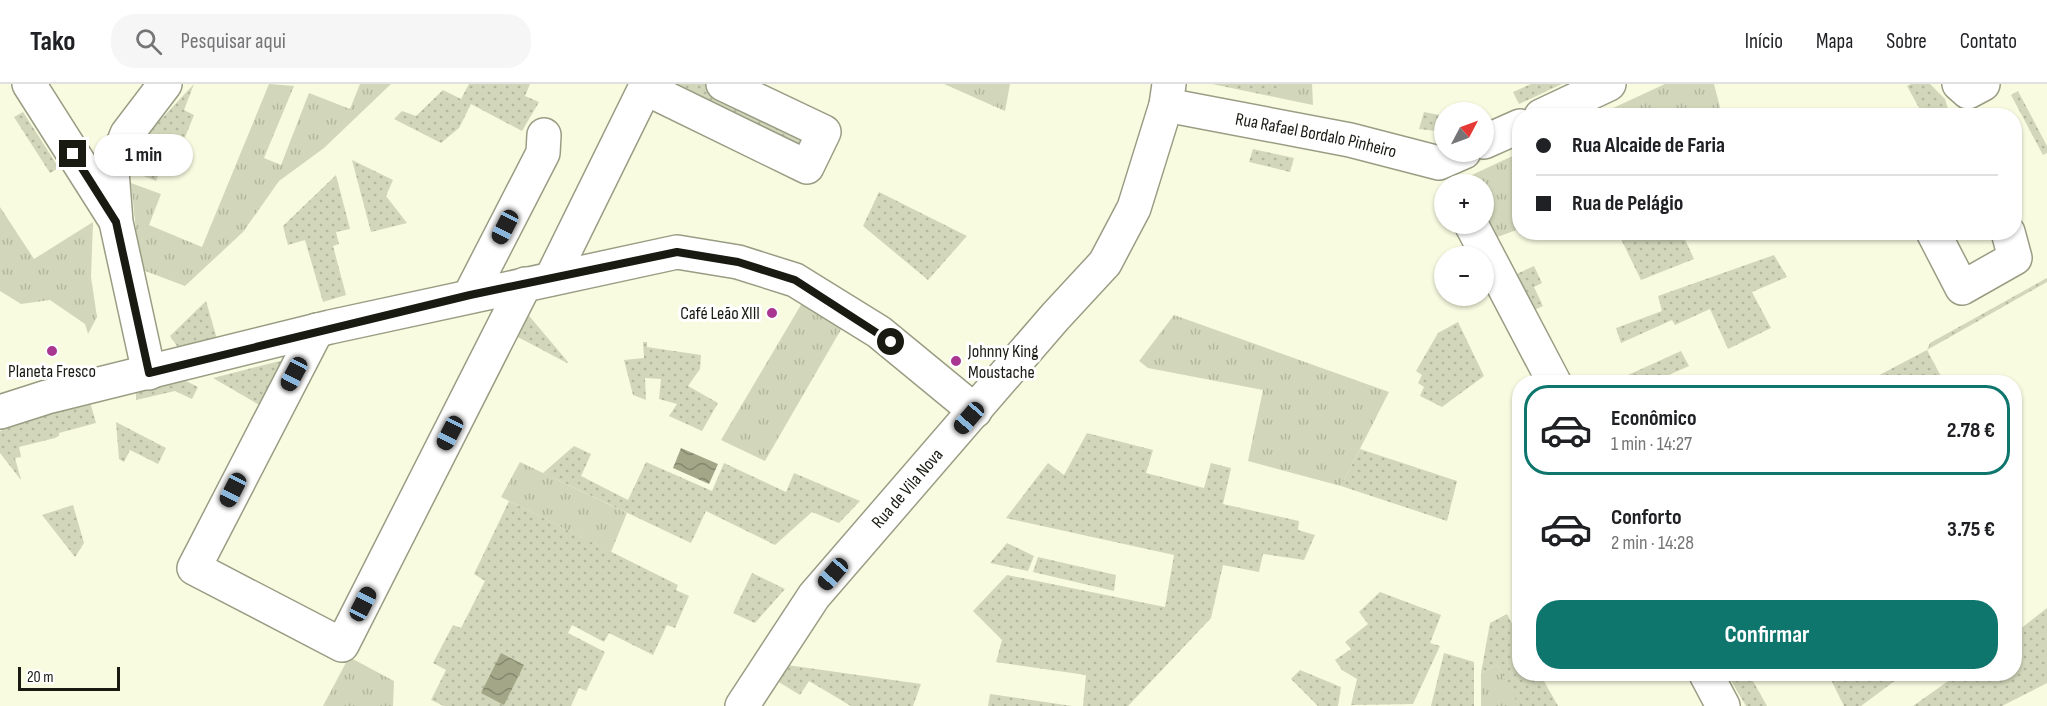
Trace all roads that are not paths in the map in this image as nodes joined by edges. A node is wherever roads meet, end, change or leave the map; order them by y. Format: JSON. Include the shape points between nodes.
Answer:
{"nodes":[{"id":1,"x":29,"y":84,"type":"edge"},
{"id":2,"x":165,"y":84,"type":"edge"},
{"id":3,"x":723,"y":84,"type":"edge"},
{"id":4,"x":1609,"y":84,"type":"edge"},
{"id":5,"x":646,"y":86,"type":"edge"},
{"id":6,"x":1167,"y":94,"type":"edge"},
{"id":7,"x":1558,"y":108,"type":"edge"},
{"id":8,"x":1512,"y":130,"type":"edge"},
{"id":9,"x":544,"y":135,"type":"dead end"},
{"id":10,"x":1494,"y":138,"type":"edge"},
{"id":11,"x":1451,"y":166,"type":"edge"},
{"id":12,"x":116,"y":222,"type":"junction"},
{"id":13,"x":1476,"y":234,"type":"edge"},
{"id":14,"x":1937,"y":240,"type":"edge"},
{"id":15,"x":2010,"y":240,"type":"edge"},
{"id":16,"x":538,"y":281,"type":"junction"},
{"id":17,"x":470,"y":295,"type":"junction"},
{"id":18,"x":317,"y":330,"type":"junction"},
{"id":19,"x":149,"y":373,"type":"junction"},
{"id":20,"x":1550,"y":375,"type":"edge"},
{"id":21,"x":975,"y":411,"type":"junction"},
{"id":22,"x":0,"y":412,"type":"edge"},
{"id":23,"x":1710,"y":681,"type":"edge"},
{"id":24,"x":742,"y":706,"type":"edge"},
{"id":25,"x":1723,"y":706,"type":"edge"}],
"edges":[{"from":1,"to":12,"type":"street"},
{"from":2,"to":12,"type":"street","via":[[127,134],[112,171]]},
{"from":3,"to":5,"type":"street","via":[[824,132],[807,167]]},
{"from":4,"to":7,"type":"street"},
{"from":5,"to":16,"type":"street"},
{"from":6,"to":11,"type":"street","name":"Rua Rafael Bordalo Pinheiro"},
{"from":6,"to":21,"type":"street","name":"Rua de Vila Nova","via":[[1134,208],[1105,263]]},
{"from":8,"to":10,"type":"street"},
{"from":9,"to":17,"type":"street","via":[[543,153]]},
{"from":12,"to":19,"type":"street"},
{"from":13,"to":20,"type":"street"},
{"from":14,"to":15,"type":"street","via":[[1962,288],[2015,258]]},
{"from":16,"to":17,"type":"street"},
{"from":16,"to":18,"type":"street","via":[[342,645],[194,568]]},
{"from":16,"to":21,"type":"street","via":[[666,253],[738,262],[810,288],[879,332]]},
{"from":17,"to":18,"type":"street"},
{"from":18,"to":19,"type":"street"},
{"from":19,"to":22,"type":"street"},
{"from":21,"to":24,"type":"street","name":"Rua de Vila Nova","via":[[814,596]]},
{"from":23,"to":25,"type":"street"}]}
